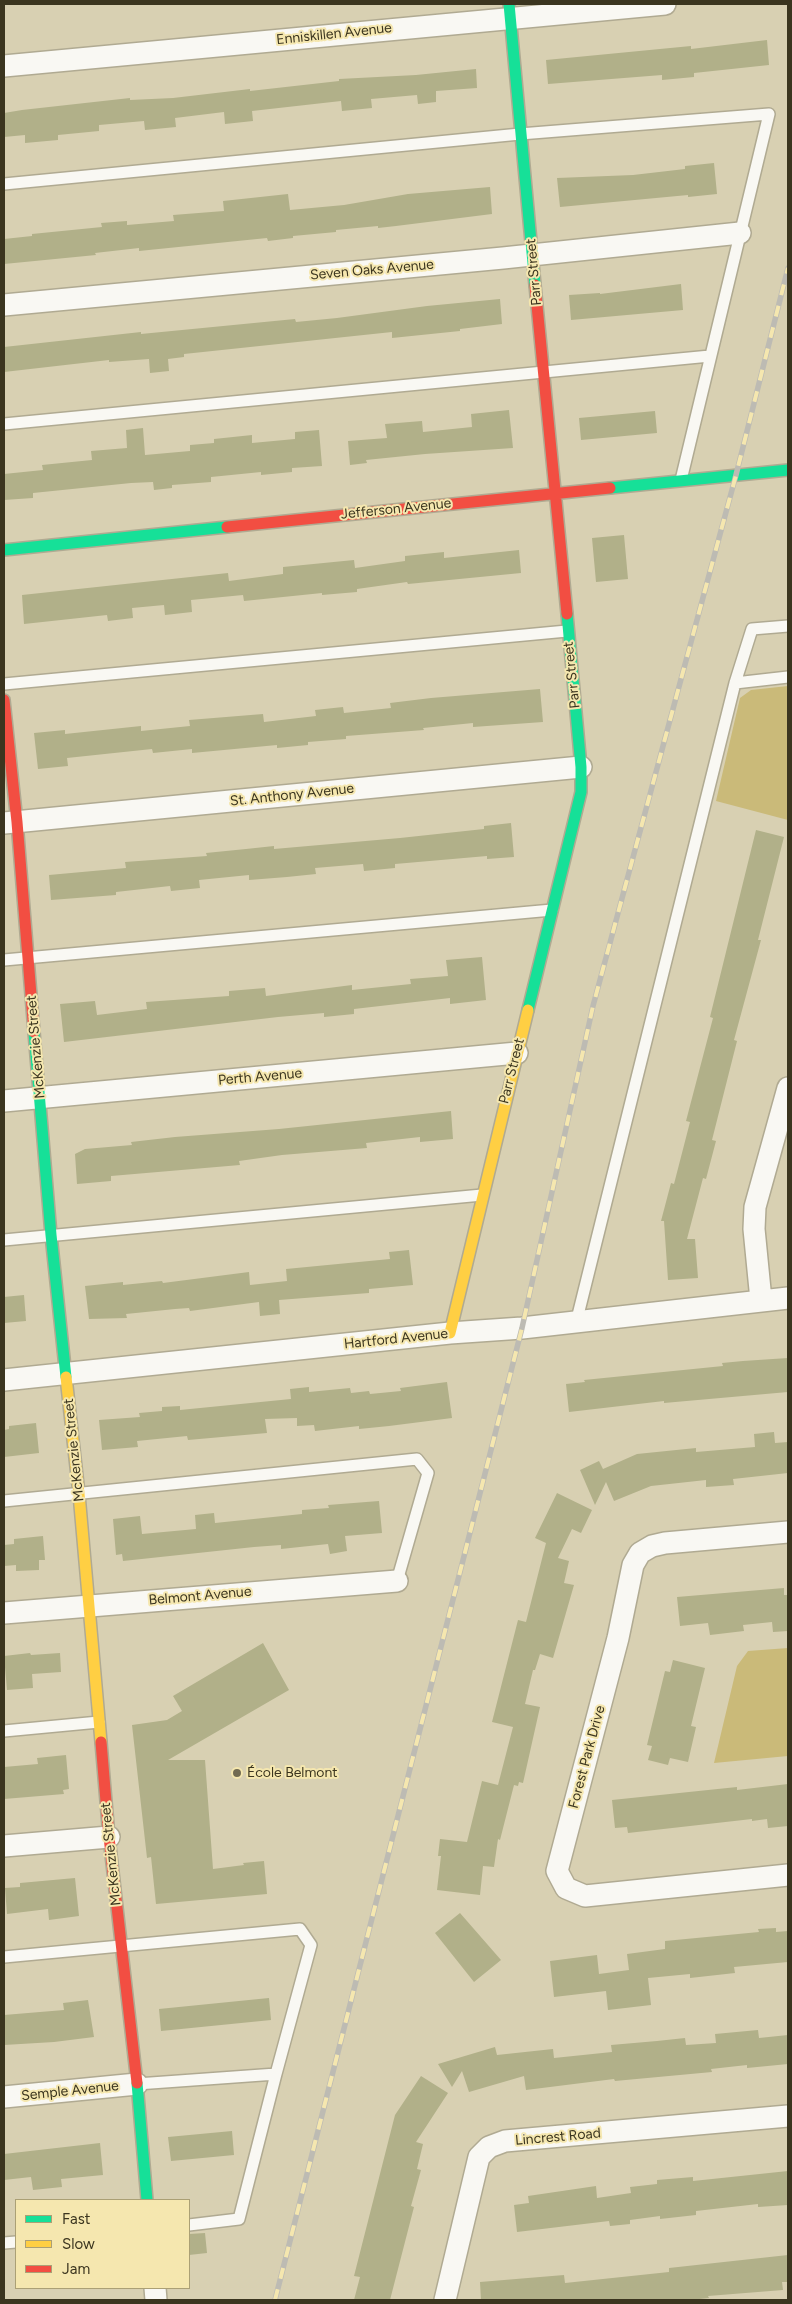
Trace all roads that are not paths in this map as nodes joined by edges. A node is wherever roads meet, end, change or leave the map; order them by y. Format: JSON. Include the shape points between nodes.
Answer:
{"nodes":[{"id":1,"x":664,"y":4,"type":"edge"},
{"id":2,"x":509,"y":10,"type":"edge"},
{"id":3,"x":4,"y":66,"type":"edge"},
{"id":4,"x":520,"y":134,"type":"junction"},
{"id":5,"x":4,"y":184,"type":"edge"},
{"id":6,"x":740,"y":233,"type":"junction"},
{"id":7,"x":532,"y":255,"type":"junction"},
{"id":8,"x":4,"y":305,"type":"edge"},
{"id":9,"x":710,"y":356,"type":"junction"},
{"id":10,"x":542,"y":372,"type":"junction"},
{"id":11,"x":4,"y":424,"type":"edge"},
{"id":12,"x":788,"y":470,"type":"edge"},
{"id":13,"x":681,"y":480,"type":"junction"},
{"id":14,"x":555,"y":492,"type":"junction"},
{"id":15,"x":4,"y":550,"type":"edge"},
{"id":16,"x":788,"y":626,"type":"edge"},
{"id":17,"x":567,"y":631,"type":"junction"},
{"id":18,"x":788,"y":678,"type":"edge"},
{"id":19,"x":735,"y":683,"type":"junction"},
{"id":20,"x":4,"y":684,"type":"edge"},
{"id":21,"x":4,"y":700,"type":"edge"},
{"id":22,"x":581,"y":767,"type":"junction"},
{"id":23,"x":10,"y":822,"type":"edge"},
{"id":24,"x":554,"y":910,"type":"junction"},
{"id":25,"x":28,"y":958,"type":"junction"},
{"id":26,"x":4,"y":960,"type":"edge"},
{"id":27,"x":517,"y":1053,"type":"junction"},
{"id":28,"x":788,"y":1088,"type":"edge"},
{"id":29,"x":41,"y":1097,"type":"junction"},
{"id":30,"x":4,"y":1101,"type":"edge"},
{"id":31,"x":482,"y":1194,"type":"junction"},
{"id":32,"x":51,"y":1235,"type":"junction"},
{"id":33,"x":4,"y":1240,"type":"edge"},
{"id":34,"x":788,"y":1298,"type":"edge"},
{"id":35,"x":761,"y":1300,"type":"junction"},
{"id":36,"x":576,"y":1323,"type":"junction"},
{"id":37,"x":450,"y":1333,"type":"junction"},
{"id":38,"x":65,"y":1374,"type":"junction"},
{"id":39,"x":4,"y":1380,"type":"edge"},
{"id":40,"x":79,"y":1494,"type":"junction"},
{"id":41,"x":4,"y":1501,"type":"edge"},
{"id":42,"x":788,"y":1532,"type":"edge"},
{"id":43,"x":397,"y":1581,"type":"joint"},
{"id":44,"x":89,"y":1605,"type":"junction"},
{"id":45,"x":4,"y":1613,"type":"edge"},
{"id":46,"x":99,"y":1722,"type":"junction"},
{"id":47,"x":4,"y":1731,"type":"edge"},
{"id":48,"x":109,"y":1837,"type":"junction"},
{"id":49,"x":4,"y":1846,"type":"edge"},
{"id":50,"x":788,"y":1875,"type":"edge"},
{"id":51,"x":121,"y":1945,"type":"junction"},
{"id":52,"x":4,"y":1957,"type":"edge"},
{"id":53,"x":276,"y":2074,"type":"junction"},
{"id":54,"x":137,"y":2084,"type":"junction"},
{"id":55,"x":4,"y":2097,"type":"edge"},
{"id":56,"x":788,"y":2116,"type":"edge"},
{"id":57,"x":147,"y":2199,"type":"edge"},
{"id":58,"x":190,"y":2226,"type":"edge"},
{"id":59,"x":445,"y":2300,"type":"edge"}],
"edges":[{"from":1,"to":2,"type":"street","name":"Enniskillen Avenue"},
{"from":2,"to":3,"type":"street","name":"Enniskillen Avenue"},
{"from":2,"to":4,"type":"street","name":"Parr Street"},
{"from":4,"to":5,"type":"lane"},
{"from":4,"to":6,"type":"lane","via":[[769,114]]},
{"from":4,"to":7,"type":"street","name":"Parr Street"},
{"from":6,"to":7,"type":"street","name":"Seven Oaks Avenue"},
{"from":6,"to":9,"type":"lane"},
{"from":7,"to":8,"type":"street","name":"Seven Oaks Avenue"},
{"from":7,"to":10,"type":"street","name":"Parr Street"},
{"from":9,"to":10,"type":"lane"},
{"from":9,"to":13,"type":"lane"},
{"from":10,"to":11,"type":"lane"},
{"from":10,"to":14,"type":"street","name":"Parr Street"},
{"from":12,"to":13,"type":"street","name":"Jefferson Avenue"},
{"from":13,"to":14,"type":"street","name":"Jefferson Avenue"},
{"from":14,"to":15,"type":"street","name":"Jefferson Avenue"},
{"from":14,"to":17,"type":"street","name":"Parr Street"},
{"from":16,"to":19,"type":"lane","via":[[752,629]]},
{"from":17,"to":20,"type":"lane"},
{"from":17,"to":22,"type":"street","name":"Parr Street"},
{"from":18,"to":19,"type":"lane"},
{"from":19,"to":36,"type":"lane"},
{"from":21,"to":23,"type":"street","name":"McKenzie Street"},
{"from":22,"to":23,"type":"street","name":"St. Anthony Avenue"},
{"from":22,"to":24,"type":"street","name":"Parr Street","via":[[581,792]]},
{"from":23,"to":25,"type":"street","name":"McKenzie Street"},
{"from":24,"to":25,"type":"lane"},
{"from":24,"to":27,"type":"street","name":"Parr Street"},
{"from":25,"to":26,"type":"lane"},
{"from":25,"to":29,"type":"street","name":"McKenzie Street"},
{"from":27,"to":29,"type":"street","name":"Perth Avenue"},
{"from":27,"to":31,"type":"street","name":"Parr Street"},
{"from":28,"to":35,"type":"street","via":[[755,1207]]},
{"from":29,"to":30,"type":"street","name":"Perth Avenue"},
{"from":29,"to":32,"type":"street","name":"McKenzie Street"},
{"from":31,"to":32,"type":"lane"},
{"from":31,"to":37,"type":"street","name":"Parr Street"},
{"from":32,"to":33,"type":"lane"},
{"from":32,"to":38,"type":"street","name":"McKenzie Street"},
{"from":34,"to":35,"type":"street","name":"Hartford Avenue"},
{"from":35,"to":36,"type":"street","name":"Hartford Avenue"},
{"from":36,"to":37,"type":"street","name":"Hartford Avenue"},
{"from":37,"to":38,"type":"street","name":"Hartford Avenue"},
{"from":38,"to":39,"type":"street","name":"Hartford Avenue"},
{"from":38,"to":40,"type":"street","name":"McKenzie Street"},
{"from":40,"to":41,"type":"lane"},
{"from":40,"to":43,"type":"lane","via":[[417,1459],[428,1473]]},
{"from":40,"to":44,"type":"street","name":"McKenzie Street"},
{"from":42,"to":50,"type":"street","name":"Forest Park Drive","via":[[665,1543],[640,1553],[634,1565],[557,1871],[566,1888],[584,1896]]},
{"from":43,"to":44,"type":"street","name":"Belmont Avenue"},
{"from":44,"to":45,"type":"street","name":"Belmont Avenue"},
{"from":44,"to":46,"type":"street","name":"McKenzie Street"},
{"from":46,"to":47,"type":"lane"},
{"from":46,"to":48,"type":"street","name":"McKenzie Street"},
{"from":48,"to":49,"type":"street"},
{"from":48,"to":51,"type":"street","name":"McKenzie Street"},
{"from":51,"to":52,"type":"lane"},
{"from":51,"to":53,"type":"lane","via":[[300,1928],[310,1945]]},
{"from":51,"to":54,"type":"street","name":"McKenzie Street"},
{"from":53,"to":54,"type":"lane"},
{"from":53,"to":58,"type":"lane","via":[[239,2219]]},
{"from":54,"to":55,"type":"street","name":"Semple Avenue"},
{"from":54,"to":57,"type":"street","name":"McKenzie Street"},
{"from":56,"to":59,"type":"street","name":"Lincrest Road","via":[[509,2141],[489,2147],[480,2157]]}]}
